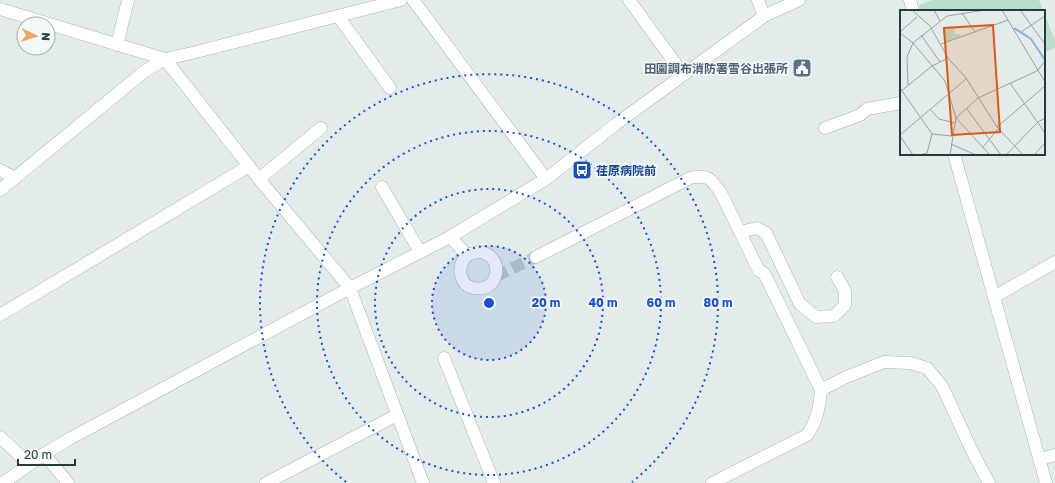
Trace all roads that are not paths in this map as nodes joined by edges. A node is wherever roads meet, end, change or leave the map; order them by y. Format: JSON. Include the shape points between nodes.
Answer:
{"nodes":[{"id":1,"x":128,"y":0,"type":"edge"},
{"id":2,"x":401,"y":0,"type":"edge"},
{"id":3,"x":413,"y":0,"type":"edge"},
{"id":4,"x":629,"y":0,"type":"edge"},
{"id":5,"x":758,"y":0,"type":"edge"},
{"id":6,"x":799,"y":0,"type":"edge"},
{"id":7,"x":910,"y":0,"type":"edge"},
{"id":8,"x":0,"y":9,"type":"edge"},
{"id":9,"x":913,"y":10,"type":"edge"},
{"id":10,"x":338,"y":16,"type":"junction"},
{"id":11,"x":764,"y":16,"type":"junction"},
{"id":12,"x":117,"y":44,"type":"junction"},
{"id":13,"x":165,"y":59,"type":"junction"},
{"id":14,"x":683,"y":74,"type":"junction"},
{"id":15,"x":390,"y":88,"type":"dead end"},
{"id":16,"x":900,"y":103,"type":"edge"},
{"id":17,"x":321,"y":128,"type":"dead end"},
{"id":18,"x":825,"y":128,"type":"dead end"},
{"id":19,"x":954,"y":155,"type":"edge"},
{"id":20,"x":249,"y":166,"type":"junction"},
{"id":21,"x":0,"y":170,"type":"edge"},
{"id":22,"x":15,"y":178,"type":"junction"},
{"id":23,"x":259,"y":179,"type":"junction"},
{"id":24,"x":546,"y":179,"type":"junction"},
{"id":25,"x":382,"y":187,"type":"dead end"},
{"id":26,"x":0,"y":190,"type":"edge"},
{"id":27,"x":740,"y":232,"type":"junction"},
{"id":28,"x":450,"y":237,"type":"junction"},
{"id":29,"x":420,"y":252,"type":"junction"},
{"id":30,"x":467,"y":255,"type":"dead end"},
{"id":31,"x":536,"y":257,"type":"tunnel mouth"},
{"id":32,"x":1055,"y":262,"type":"edge"},
{"id":33,"x":837,"y":277,"type":"dead end"},
{"id":34,"x":350,"y":288,"type":"junction"},
{"id":35,"x":994,"y":297,"type":"junction"},
{"id":36,"x":0,"y":315,"type":"edge"},
{"id":37,"x":444,"y":358,"type":"dead end"},
{"id":38,"x":821,"y":390,"type":"junction"},
{"id":39,"x":397,"y":415,"type":"junction"},
{"id":40,"x":0,"y":437,"type":"edge"},
{"id":41,"x":44,"y":454,"type":"junction"},
{"id":42,"x":1055,"y":455,"type":"edge"},
{"id":43,"x":1040,"y":459,"type":"junction"},
{"id":44,"x":29,"y":464,"type":"junction"},
{"id":45,"x":2,"y":483,"type":"edge"},
{"id":46,"x":68,"y":483,"type":"edge"},
{"id":47,"x":266,"y":483,"type":"edge"},
{"id":48,"x":422,"y":483,"type":"edge"},
{"id":49,"x":494,"y":483,"type":"edge"},
{"id":50,"x":712,"y":483,"type":"edge"},
{"id":51,"x":989,"y":483,"type":"edge"},
{"id":52,"x":1046,"y":483,"type":"edge"}],
"edges":[{"from":1,"to":12,"type":"street"},
{"from":2,"to":10,"type":"street"},
{"from":3,"to":24,"type":"street"},
{"from":4,"to":14,"type":"street"},
{"from":5,"to":11,"type":"street"},
{"from":6,"to":11,"type":"street"},
{"from":7,"to":9,"type":"street"},
{"from":8,"to":12,"type":"street"},
{"from":10,"to":13,"type":"street"},
{"from":10,"to":15,"type":"street"},
{"from":11,"to":14,"type":"street"},
{"from":12,"to":13,"type":"street"},
{"from":13,"to":20,"type":"street"},
{"from":13,"to":22,"type":"street","via":[[145,72]]},
{"from":14,"to":24,"type":"street"},
{"from":16,"to":18,"type":"street","via":[[867,109],[860,115]]},
{"from":17,"to":23,"type":"street"},
{"from":19,"to":35,"type":"street"},
{"from":20,"to":23,"type":"street"},
{"from":20,"to":36,"type":"street"},
{"from":21,"to":22,"type":"street"},
{"from":22,"to":26,"type":"street"},
{"from":23,"to":34,"type":"street"},
{"from":24,"to":28,"type":"street"},
{"from":25,"to":29,"type":"street"},
{"from":27,"to":31,"type":"street","via":[[721,193],[708,177],[700,176],[690,178]]},
{"from":27,"to":33,"type":"street","via":[[757,228],[766,233],[800,304],[816,317],[834,316],[844,305],[845,291]]},
{"from":27,"to":38,"type":"street","via":[[759,271],[764,273]]},
{"from":28,"to":29,"type":"street"},
{"from":28,"to":30,"type":"street"},
{"from":29,"to":34,"type":"street"},
{"from":32,"to":35,"type":"street"},
{"from":34,"to":39,"type":"street"},
{"from":34,"to":41,"type":"street"},
{"from":35,"to":43,"type":"street"},
{"from":37,"to":49,"type":"street"},
{"from":38,"to":50,"type":"street","via":[[812,428],[807,435]]},
{"from":38,"to":51,"type":"street","via":[[884,362],[910,362],[927,368],[942,386]]},
{"from":39,"to":47,"type":"street"},
{"from":39,"to":48,"type":"street"},
{"from":40,"to":44,"type":"street"},
{"from":41,"to":44,"type":"street"},
{"from":41,"to":46,"type":"street"},
{"from":42,"to":43,"type":"street"},
{"from":43,"to":52,"type":"street"},
{"from":44,"to":45,"type":"street"}]}
